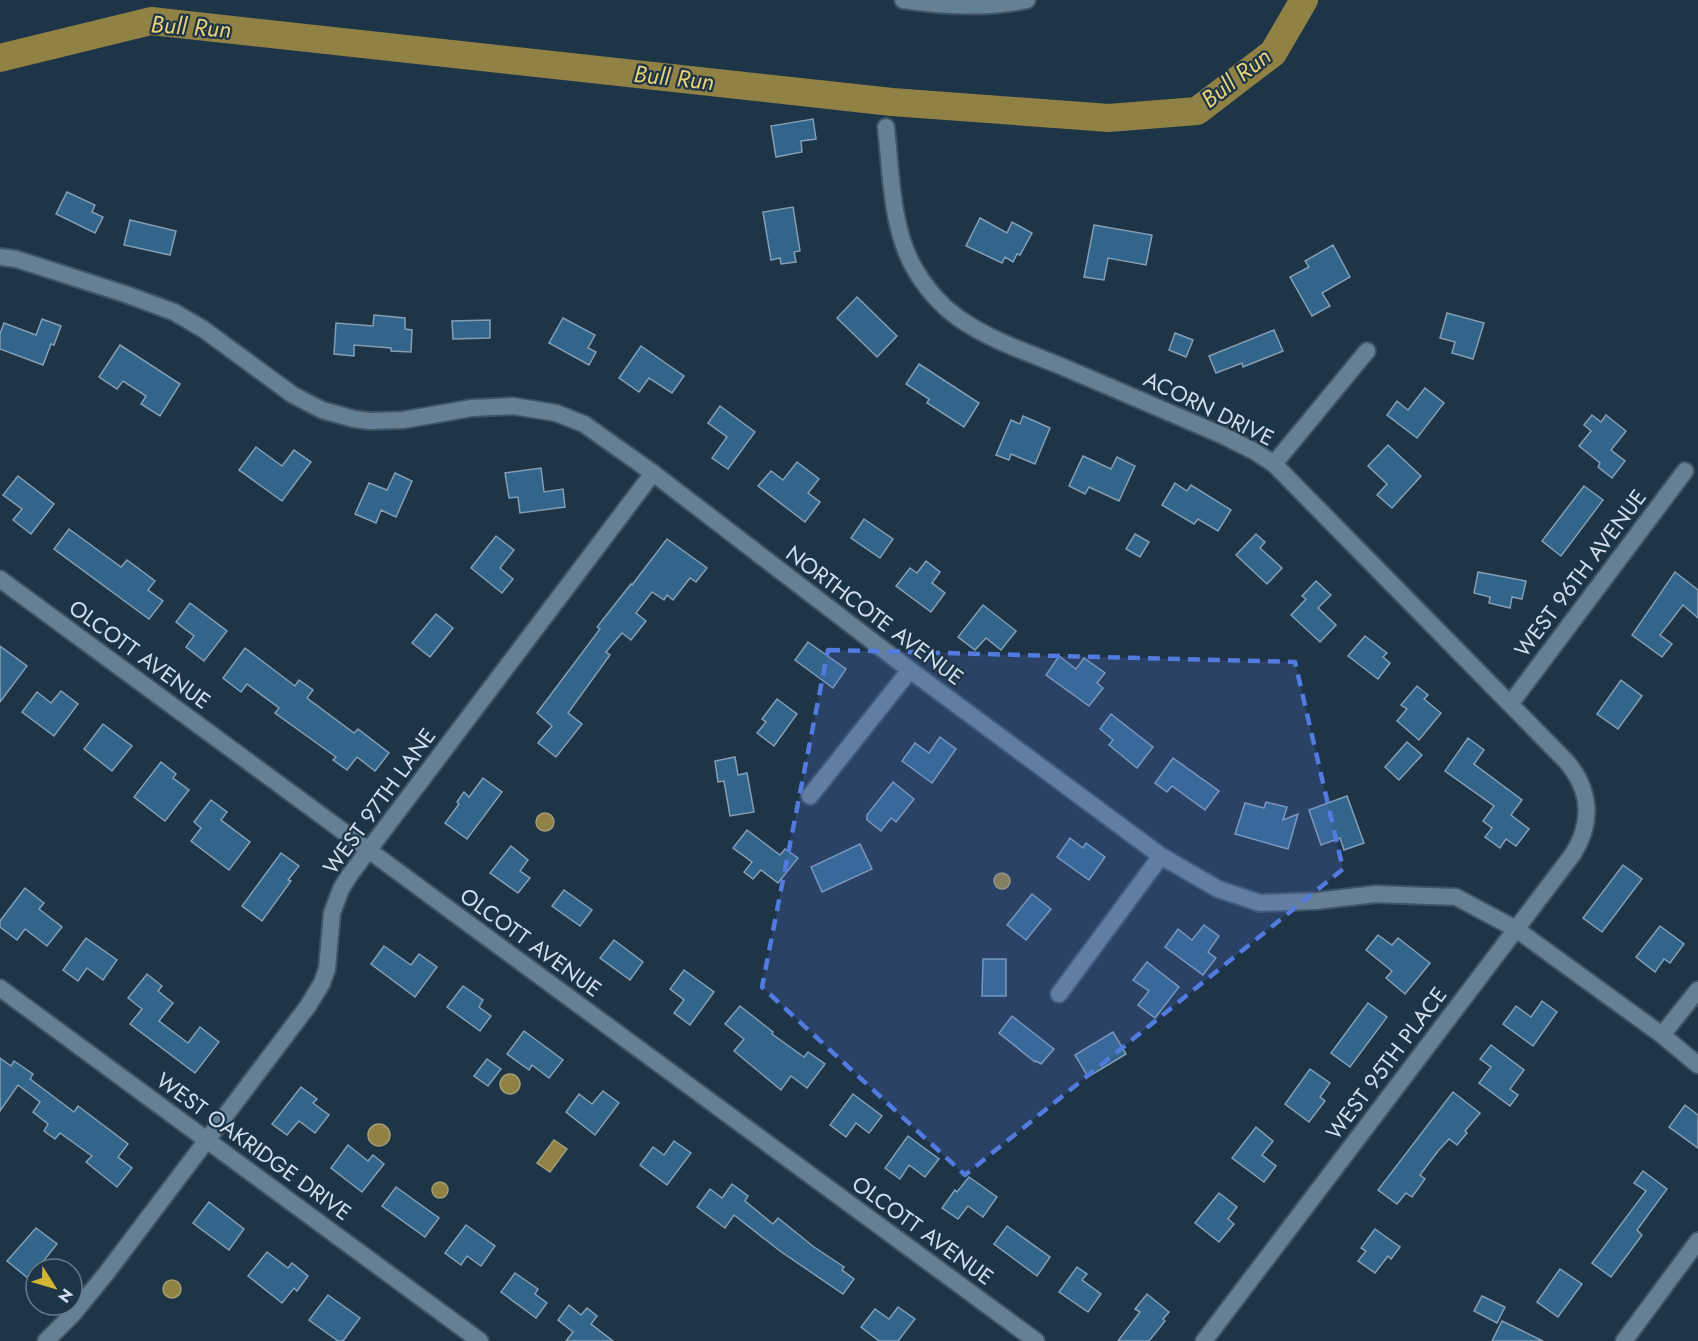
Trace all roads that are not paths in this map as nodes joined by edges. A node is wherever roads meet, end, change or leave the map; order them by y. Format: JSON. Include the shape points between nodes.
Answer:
{"nodes":[{"id":1,"x":903,"y":0,"type":"edge"},
{"id":2,"x":1027,"y":0,"type":"edge"},
{"id":3,"x":886,"y":127,"type":"dead end"},
{"id":4,"x":0,"y":257,"type":"edge"},
{"id":5,"x":1367,"y":351,"type":"dead end"},
{"id":6,"x":1274,"y":464,"type":"junction"},
{"id":7,"x":1686,"y":471,"type":"dead end"},
{"id":8,"x":653,"y":473,"type":"junction"},
{"id":9,"x":0,"y":579,"type":"edge"},
{"id":10,"x":910,"y":670,"type":"junction"},
{"id":11,"x":1511,"y":703,"type":"junction"},
{"id":12,"x":810,"y":796,"type":"dead end"},
{"id":13,"x":1587,"y":805,"type":"joint"},
{"id":14,"x":368,"y":850,"type":"junction"},
{"id":15,"x":1161,"y":856,"type":"junction"},
{"id":16,"x":1516,"y":929,"type":"junction"},
{"id":17,"x":0,"y":988,"type":"edge"},
{"id":18,"x":1698,"y":990,"type":"edge"},
{"id":19,"x":1059,"y":994,"type":"dead end"},
{"id":20,"x":1662,"y":1035,"type":"junction"},
{"id":21,"x":1698,"y":1065,"type":"edge"},
{"id":22,"x":208,"y":1140,"type":"junction"},
{"id":23,"x":1698,"y":1241,"type":"edge"},
{"id":24,"x":46,"y":1341,"type":"edge"},
{"id":25,"x":480,"y":1341,"type":"edge"},
{"id":26,"x":1036,"y":1341,"type":"edge"},
{"id":27,"x":1204,"y":1341,"type":"edge"},
{"id":28,"x":1624,"y":1341,"type":"edge"}],
"edges":[{"from":1,"to":2,"type":"street","via":[[938,5]]},
{"from":3,"to":6,"type":"street","name":"ACORN DRIVE","via":[[903,242],[912,265],[945,308],[1002,342],[1224,436]]},
{"from":4,"to":8,"type":"street","name":"NORTHCOTE AVENUE","via":[[174,312],[217,338],[293,395],[322,410],[354,419],[386,421],[499,406],[541,409],[584,424]]},
{"from":5,"to":6,"type":"street"},
{"from":6,"to":11,"type":"street","name":"ACORN DRIVE"},
{"from":7,"to":11,"type":"street","name":"WEST 96TH AVENUE"},
{"from":8,"to":10,"type":"street","name":"NORTHCOTE AVENUE"},
{"from":8,"to":14,"type":"street","name":"WEST 97TH LANE"},
{"from":9,"to":14,"type":"street","name":"OLCOTT AVENUE"},
{"from":10,"to":12,"type":"street"},
{"from":10,"to":15,"type":"street","name":"NORTHCOTE AVENUE"},
{"from":11,"to":13,"type":"street","name":"ACORN DRIVE","via":[[1575,771]]},
{"from":13,"to":16,"type":"street","name":"WEST 95TH PLACE","via":[[1580,842]]},
{"from":14,"to":22,"type":"street","name":"WEST 97TH LANE","via":[[336,901],[327,969],[319,989]]},
{"from":14,"to":26,"type":"street","name":"OLCOTT AVENUE"},
{"from":15,"to":16,"type":"street","name":"NORTHCOTE AVENUE","via":[[1218,889],[1260,903],[1376,894],[1456,897]]},
{"from":15,"to":19,"type":"street"},
{"from":16,"to":20,"type":"street","name":"NORTHCOTE AVENUE"},
{"from":16,"to":27,"type":"street","name":"WEST 95TH PLACE"},
{"from":17,"to":22,"type":"street","name":"WEST OAKRIDGE DRIVE"},
{"from":18,"to":20,"type":"street"},
{"from":20,"to":21,"type":"street","name":"NORTHCOTE AVENUE"},
{"from":22,"to":24,"type":"street","name":"WEST 97TH LANE","via":[[88,1295]]},
{"from":22,"to":25,"type":"street","name":"WEST OAKRIDGE DRIVE"},
{"from":23,"to":28,"type":"street"}]}
